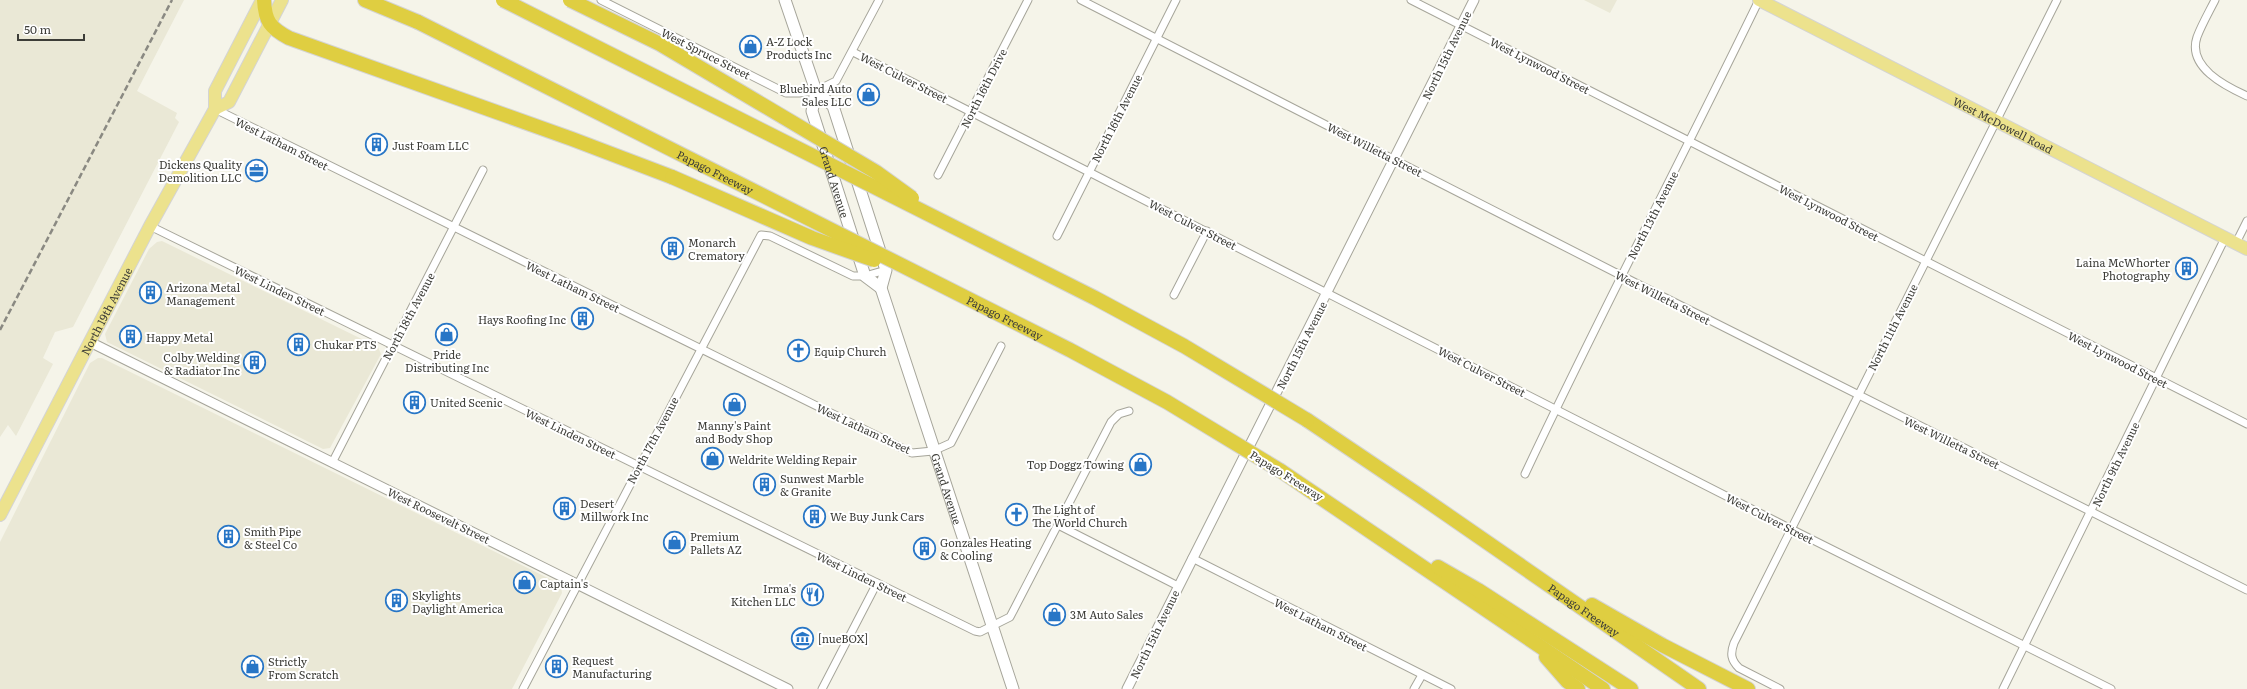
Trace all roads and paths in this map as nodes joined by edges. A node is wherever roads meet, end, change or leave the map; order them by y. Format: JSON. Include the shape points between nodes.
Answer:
{"nodes":[{"id":1,"x":263,"y":0,"type":"edge"},
{"id":2,"x":282,"y":0,"type":"edge"},
{"id":3,"x":365,"y":0,"type":"edge"},
{"id":4,"x":376,"y":0,"type":"edge"},
{"id":5,"x":503,"y":0,"type":"edge"},
{"id":6,"x":570,"y":0,"type":"edge"},
{"id":7,"x":601,"y":0,"type":"edge"},
{"id":8,"x":785,"y":0,"type":"edge"},
{"id":9,"x":879,"y":0,"type":"edge"},
{"id":10,"x":1028,"y":0,"type":"edge"},
{"id":11,"x":1081,"y":0,"type":"edge"},
{"id":12,"x":1176,"y":0,"type":"edge"},
{"id":13,"x":1411,"y":0,"type":"edge"},
{"id":14,"x":1474,"y":0,"type":"edge"},
{"id":15,"x":1759,"y":0,"type":"edge"},
{"id":16,"x":2057,"y":0,"type":"edge"},
{"id":17,"x":2215,"y":0,"type":"edge"},
{"id":18,"x":418,"y":22,"type":"junction"},
{"id":19,"x":270,"y":25,"type":"junction"},
{"id":20,"x":1461,"y":25,"type":"junction"},
{"id":21,"x":1157,"y":38,"type":"junction"},
{"id":22,"x":853,"y":52,"type":"junction"},
{"id":23,"x":816,"y":91,"type":"junction"},
{"id":24,"x":2247,"y":96,"type":"edge"},
{"id":25,"x":215,"y":109,"type":"junction"},
{"id":26,"x":971,"y":111,"type":"junction"},
{"id":27,"x":1996,"y":121,"type":"junction"},
{"id":28,"x":1690,"y":140,"type":"junction"},
{"id":29,"x":1395,"y":160,"type":"junction"},
{"id":30,"x":484,"y":170,"type":"dead end"},
{"id":31,"x":1090,"y":171,"type":"junction"},
{"id":32,"x":938,"y":175,"type":"dead end"},
{"id":33,"x":2247,"y":221,"type":"edge"},
{"id":34,"x":945,"y":222,"type":"junction"},
{"id":35,"x":150,"y":226,"type":"junction"},
{"id":36,"x":454,"y":228,"type":"junction"},
{"id":37,"x":1207,"y":231,"type":"junction"},
{"id":38,"x":1057,"y":236,"type":"dead end"},
{"id":39,"x":2230,"y":241,"type":"junction"},
{"id":40,"x":2247,"y":249,"type":"edge"},
{"id":41,"x":1925,"y":262,"type":"junction"},
{"id":42,"x":886,"y":270,"type":"junction"},
{"id":43,"x":1621,"y":275,"type":"junction"},
{"id":44,"x":865,"y":276,"type":"junction"},
{"id":45,"x":933,"y":282,"type":"junction"},
{"id":46,"x":881,"y":288,"type":"junction"},
{"id":47,"x":1328,"y":292,"type":"junction"},
{"id":48,"x":1174,"y":295,"type":"dead end"},
{"id":49,"x":90,"y":342,"type":"junction"},
{"id":50,"x":392,"y":346,"type":"junction"},
{"id":51,"x":1001,"y":346,"type":"dead end"},
{"id":52,"x":701,"y":349,"type":"junction"},
{"id":53,"x":2157,"y":378,"type":"junction"},
{"id":54,"x":1858,"y":395,"type":"junction"},
{"id":55,"x":1556,"y":408,"type":"junction"},
{"id":56,"x":1129,"y":411,"type":"dead end"},
{"id":57,"x":2247,"y":424,"type":"edge"},
{"id":58,"x":934,"y":451,"type":"junction"},
{"id":59,"x":332,"y":462,"type":"junction"},
{"id":60,"x":639,"y":466,"type":"junction"},
{"id":61,"x":1525,"y":474,"type":"dead end"},
{"id":62,"x":2091,"y":511,"type":"junction"},
{"id":63,"x":0,"y":515,"type":"edge"},
{"id":64,"x":1355,"y":519,"type":"junction"},
{"id":65,"x":1058,"y":525,"type":"junction"},
{"id":66,"x":1791,"y":529,"type":"junction"},
{"id":67,"x":1192,"y":558,"type":"junction"},
{"id":68,"x":1528,"y":570,"type":"junction"},
{"id":69,"x":877,"y":583,"type":"junction"},
{"id":70,"x":577,"y":584,"type":"junction"},
{"id":71,"x":1178,"y":586,"type":"junction"},
{"id":72,"x":2247,"y":590,"type":"edge"},
{"id":73,"x":993,"y":626,"type":"junction"},
{"id":74,"x":1530,"y":639,"type":"junction"},
{"id":75,"x":2024,"y":645,"type":"junction"},
{"id":76,"x":1652,"y":656,"type":"junction"},
{"id":77,"x":1422,"y":675,"type":"junction"},
{"id":78,"x":523,"y":689,"type":"edge"},
{"id":79,"x":788,"y":689,"type":"edge"},
{"id":80,"x":822,"y":689,"type":"edge"},
{"id":81,"x":1013,"y":689,"type":"edge"},
{"id":82,"x":1127,"y":689,"type":"edge"},
{"id":83,"x":1414,"y":689,"type":"edge"},
{"id":84,"x":1451,"y":689,"type":"edge"},
{"id":85,"x":1578,"y":689,"type":"edge"},
{"id":86,"x":1603,"y":689,"type":"edge"},
{"id":87,"x":1631,"y":689,"type":"edge"},
{"id":88,"x":1690,"y":689,"type":"edge"},
{"id":89,"x":1699,"y":689,"type":"edge"},
{"id":90,"x":1748,"y":689,"type":"edge"},
{"id":91,"x":1780,"y":689,"type":"edge"},
{"id":92,"x":2003,"y":689,"type":"edge"},
{"id":93,"x":2111,"y":689,"type":"edge"}],
"edges":[{"from":1,"to":19,"type":"highway","via":[[265,15]]},
{"from":1,"to":25,"type":"main road","name":"North 19th Avenue","via":[[215,90]]},
{"from":2,"to":19,"type":"main road","name":"North 19th Avenue"},
{"from":3,"to":18,"type":"highway"},
{"from":4,"to":18,"type":"highway","name":"Papago Freeway"},
{"from":5,"to":34,"type":"highway","name":"Papago Freeway","bridge":true},
{"from":6,"to":34,"type":"highway","bridge":true,"via":[[660,44],[876,172]]},
{"from":7,"to":23,"type":"street","name":"West Spruce Street","via":[[786,92]]},
{"from":8,"to":23,"type":"main road","name":"Grand Avenue"},
{"from":9,"to":22,"type":"street"},
{"from":10,"to":26,"type":"street","name":"North 16th Drive"},
{"from":11,"to":21,"type":"street","name":"West Willetta Street"},
{"from":12,"to":21,"type":"street","name":"North 16th Avenue"},
{"from":13,"to":20,"type":"street","name":"West Lynwood Street"},
{"from":14,"to":20,"type":"street","name":"North 15th Avenue"},
{"from":15,"to":27,"type":"main road","name":"West McDowell Road"},
{"from":15,"to":28,"type":"street","name":"North 13th Avenue"},
{"from":16,"to":27,"type":"street","name":"North 11th Avenue"},
{"from":17,"to":24,"type":"street","via":[[2197,38],[2196,53],[2201,65],[2214,76],[2228,87]]},
{"from":18,"to":45,"type":"highway","name":"Papago Freeway","bridge":true},
{"from":19,"to":25,"type":"main road","name":"North 19th Avenue","via":[[229,102]]},
{"from":19,"to":45,"type":"highway","bridge":true,"via":[[289,38],[572,139],[688,183],[812,238]]},
{"from":20,"to":28,"type":"street","name":"West Lynwood Street"},
{"from":20,"to":29,"type":"street","name":"North 15th Avenue"},
{"from":21,"to":29,"type":"street","name":"West Willetta Street"},
{"from":21,"to":31,"type":"street","name":"North 16th Avenue"},
{"from":22,"to":23,"type":"street","via":[[836,81]]},
{"from":22,"to":26,"type":"street","name":"West Culver Street"},
{"from":23,"to":42,"type":"main road","name":"Grand Avenue","via":[[833,106]]},
{"from":23,"to":44,"type":"main road","name":"Grand Avenue","via":[[812,111]]},
{"from":25,"to":35,"type":"main road","name":"North 19th Avenue"},
{"from":25,"to":36,"type":"street","name":"West Latham Street"},
{"from":26,"to":31,"type":"street","name":"West Culver Street"},
{"from":26,"to":32,"type":"street","name":"North 16th Drive"},
{"from":27,"to":39,"type":"main road","name":"West McDowell Road"},
{"from":27,"to":41,"type":"street","name":"North 11th Avenue"},
{"from":28,"to":41,"type":"street","name":"West Lynwood Street"},
{"from":28,"to":43,"type":"street","name":"North 13th Avenue"},
{"from":29,"to":43,"type":"street","name":"West Willetta Street"},
{"from":29,"to":47,"type":"street","name":"North 15th Avenue"},
{"from":30,"to":36,"type":"street","name":"North 18th Avenue"},
{"from":31,"to":37,"type":"street","name":"West Culver Street"},
{"from":31,"to":38,"type":"street","name":"North 16th Avenue"},
{"from":33,"to":39,"type":"street","name":"North 9th Avenue"},
{"from":34,"to":68,"type":"highway","name":"Papago Freeway","bridge":true,"via":[[1145,325],[1307,420]]},
{"from":35,"to":49,"type":"main road","name":"North 19th Avenue"},
{"from":35,"to":50,"type":"street","name":"West Linden Street"},
{"from":36,"to":50,"type":"street","name":"North 18th Avenue"},
{"from":36,"to":52,"type":"street","name":"West Latham Street"},
{"from":37,"to":47,"type":"street","name":"West Culver Street"},
{"from":37,"to":48,"type":"street"},
{"from":39,"to":40,"type":"main road","name":"West McDowell Road"},
{"from":39,"to":53,"type":"street","name":"North 9th Avenue"},
{"from":41,"to":53,"type":"street","name":"West Lynwood Street"},
{"from":41,"to":54,"type":"street","name":"North 11th Avenue"},
{"from":42,"to":44,"type":"street"},
{"from":42,"to":46,"type":"main road"},
{"from":43,"to":54,"type":"street","name":"West Willetta Street"},
{"from":43,"to":55,"type":"street","name":"North 13th Avenue"},
{"from":44,"to":46,"type":"main road"},
{"from":44,"to":52,"type":"street","name":"North 17th Avenue","via":[[853,276],[770,236],[761,235]]},
{"from":45,"to":64,"type":"highway","name":"Papago Freeway","bridge":true,"via":[[1120,376],[1281,471]]},
{"from":46,"to":58,"type":"main road","name":"Grand Avenue"},
{"from":47,"to":55,"type":"street","name":"West Culver Street"},
{"from":47,"to":67,"type":"street","name":"North 15th Avenue"},
{"from":49,"to":59,"type":"street","name":"West Roosevelt Street"},
{"from":49,"to":63,"type":"main road","name":"North 19th Avenue"},
{"from":50,"to":59,"type":"street","name":"North 18th Avenue"},
{"from":50,"to":60,"type":"street","name":"West Linden Street"},
{"from":51,"to":58,"type":"street","via":[[951,443]]},
{"from":52,"to":58,"type":"street","name":"West Latham Street","via":[[912,453]]},
{"from":52,"to":60,"type":"street","name":"North 17th Avenue"},
{"from":53,"to":57,"type":"street","name":"West Lynwood Street"},
{"from":53,"to":62,"type":"street","name":"North 9th Avenue"},
{"from":54,"to":62,"type":"street","name":"West Willetta Street"},
{"from":54,"to":66,"type":"street","name":"North 11th Avenue"},
{"from":55,"to":61,"type":"street","name":"North 13th Avenue"},
{"from":55,"to":66,"type":"street","name":"West Culver Street"},
{"from":56,"to":65,"type":"street","name":"West Linden Street","via":[[1120,414],[1111,422]]},
{"from":58,"to":73,"type":"main road","name":"Grand Avenue"},
{"from":59,"to":70,"type":"street","name":"West Roosevelt Street"},
{"from":60,"to":69,"type":"street","name":"West Linden Street"},
{"from":60,"to":70,"type":"street","name":"North 17th Avenue"},
{"from":62,"to":72,"type":"street","name":"West Willetta Street"},
{"from":62,"to":75,"type":"street","name":"North 9th Avenue"},
{"from":64,"to":74,"type":"highway","name":"Papago Freeway"},
{"from":64,"to":87,"type":"highway","via":[[1478,590]]},
{"from":65,"to":71,"type":"street"},
{"from":65,"to":73,"type":"street","name":"West Linden Street","via":[[1010,617]]},
{"from":66,"to":75,"type":"street","name":"West Culver Street"},
{"from":66,"to":91,"type":"street","name":"North 11th Avenue","via":[[1734,643],[1731,655],[1739,668]]},
{"from":67,"to":71,"type":"street","name":"North 15th Avenue"},
{"from":67,"to":77,"type":"street","name":"West Latham Street"},
{"from":68,"to":76,"type":"highway","name":"Papago Freeway"},
{"from":68,"to":90,"type":"highway","via":[[1662,645]]},
{"from":69,"to":73,"type":"street","name":"West Linden Street","via":[[975,631],[980,632]]},
{"from":69,"to":80,"type":"street"},
{"from":70,"to":78,"type":"street","name":"North 17th Avenue"},
{"from":70,"to":79,"type":"street","name":"West Roosevelt Street"},
{"from":71,"to":82,"type":"street","name":"North 15th Avenue"},
{"from":73,"to":81,"type":"main road","name":"Grand Avenue"},
{"from":74,"to":85,"type":"highway","via":[[1567,681]]},
{"from":74,"to":86,"type":"highway","name":"Papago Freeway"},
{"from":75,"to":92,"type":"street","name":"North 9th Avenue"},
{"from":75,"to":93,"type":"street","name":"West Culver Street"},
{"from":76,"to":88,"type":"highway"},
{"from":76,"to":89,"type":"highway","name":"Papago Freeway"},
{"from":77,"to":83,"type":"street"},
{"from":77,"to":84,"type":"street","name":"West Latham Street"}]}
